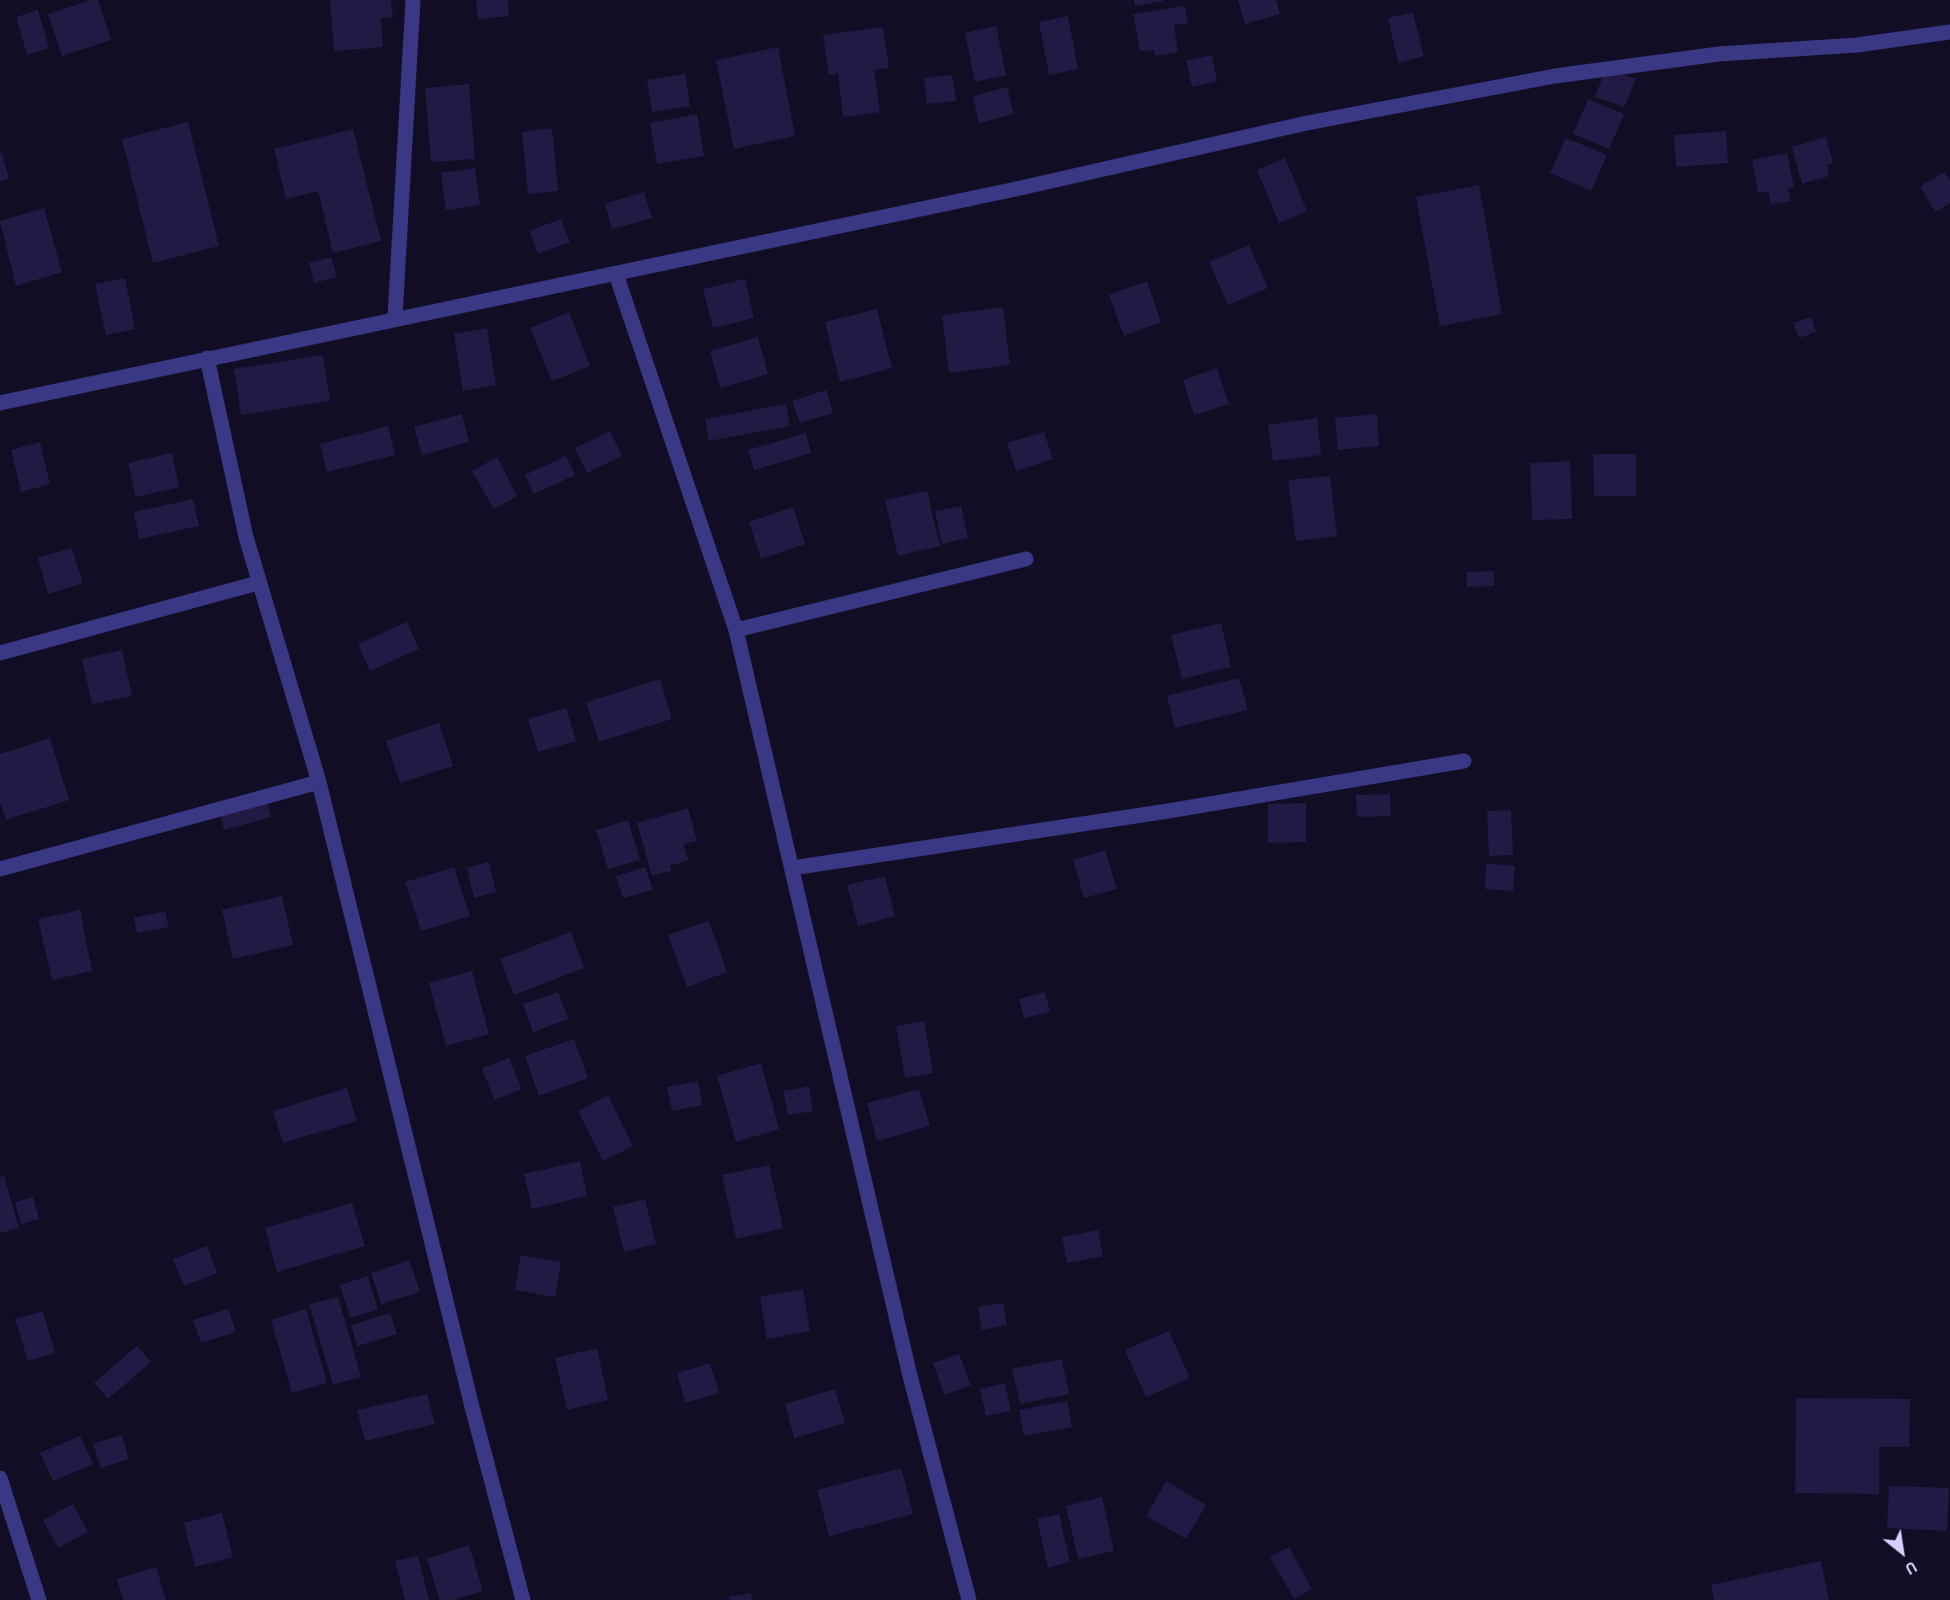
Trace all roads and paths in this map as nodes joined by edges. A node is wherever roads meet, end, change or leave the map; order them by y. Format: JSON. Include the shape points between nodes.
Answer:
{"nodes":[{"id":1,"x":413,"y":0,"type":"edge"},
{"id":2,"x":1950,"y":32,"type":"edge"},
{"id":3,"x":616,"y":274,"type":"junction"},
{"id":4,"x":395,"y":317,"type":"junction"},
{"id":5,"x":207,"y":358,"type":"junction"},
{"id":6,"x":0,"y":403,"type":"edge"},
{"id":7,"x":1026,"y":559,"type":"dead end"},
{"id":8,"x":258,"y":583,"type":"junction"},
{"id":9,"x":736,"y":630,"type":"junction"},
{"id":10,"x":0,"y":653,"type":"edge"},
{"id":11,"x":1464,"y":761,"type":"dead end"},
{"id":12,"x":318,"y":782,"type":"junction"},
{"id":13,"x":792,"y":868,"type":"junction"},
{"id":14,"x":0,"y":869,"type":"edge"},
{"id":15,"x":0,"y":1478,"type":"edge"},
{"id":16,"x":39,"y":1600,"type":"edge"},
{"id":17,"x":523,"y":1600,"type":"edge"},
{"id":18,"x":969,"y":1600,"type":"edge"}],
"edges":[{"from":1,"to":4,"type":"street"},
{"from":2,"to":3,"type":"street","via":[[1857,45],[1719,54],[1543,79],[1307,123]]},
{"from":3,"to":4,"type":"street"},
{"from":3,"to":9,"type":"street"},
{"from":4,"to":5,"type":"street"},
{"from":5,"to":6,"type":"street"},
{"from":5,"to":8,"type":"street"},
{"from":7,"to":9,"type":"street"},
{"from":8,"to":10,"type":"street"},
{"from":8,"to":12,"type":"street"},
{"from":9,"to":13,"type":"street"},
{"from":11,"to":13,"type":"street"},
{"from":12,"to":14,"type":"street"},
{"from":12,"to":17,"type":"street"},
{"from":13,"to":18,"type":"street","via":[[910,1376]]},
{"from":15,"to":16,"type":"street"}]}
